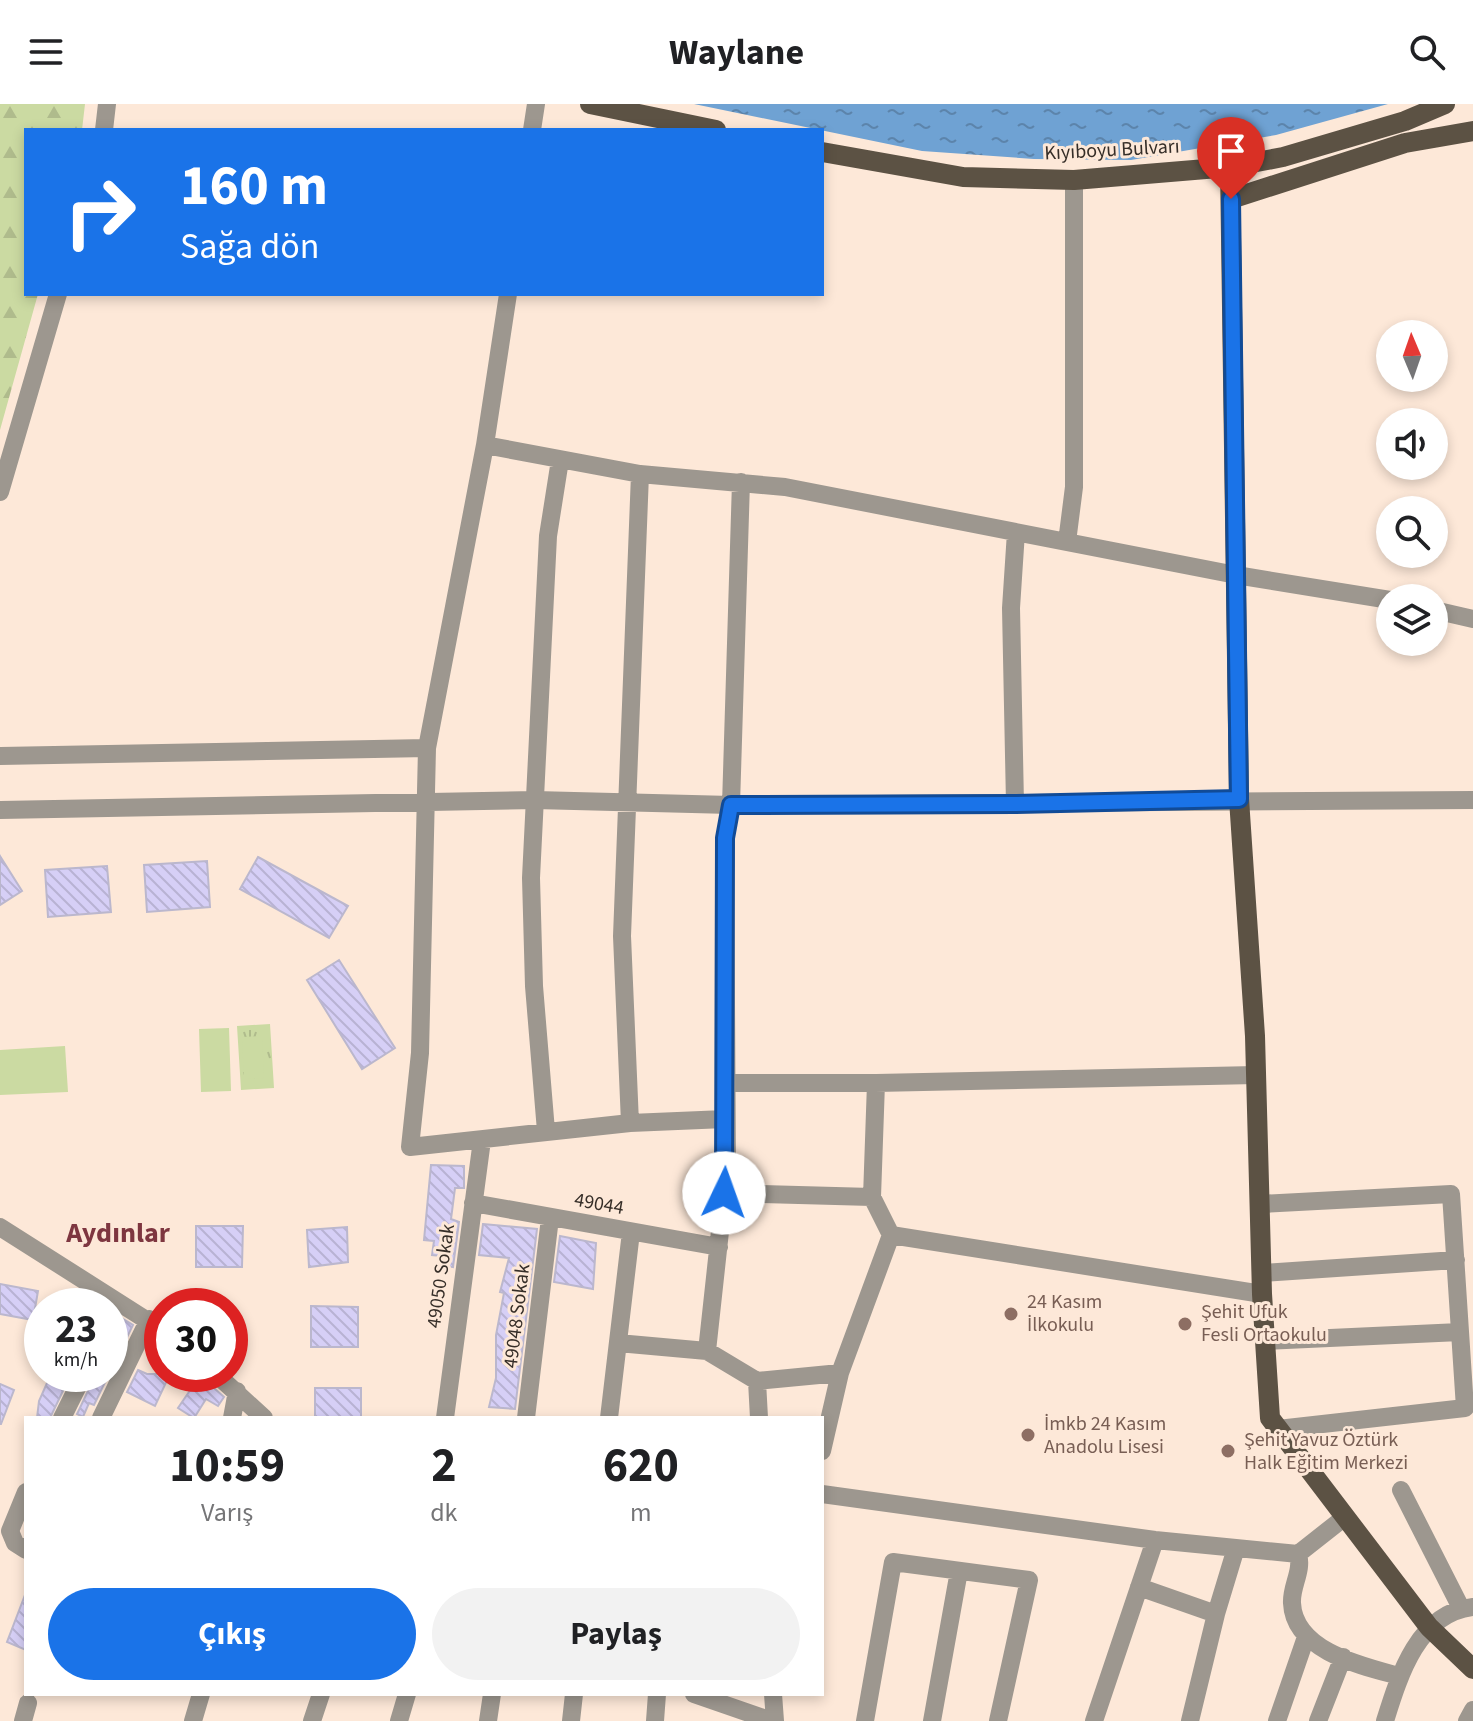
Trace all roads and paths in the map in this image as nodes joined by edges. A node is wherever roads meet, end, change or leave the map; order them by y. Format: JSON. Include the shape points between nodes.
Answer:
{"nodes":[{"id":1,"x":107,"y":104,"type":"edge"},
{"id":2,"x":536,"y":104,"type":"edge"},
{"id":3,"x":590,"y":104,"type":"edge"},
{"id":4,"x":1445,"y":104,"type":"edge"},
{"id":5,"x":104,"y":128,"type":"edge"},
{"id":6,"x":532,"y":128,"type":"edge"},
{"id":7,"x":706,"y":128,"type":"edge"},
{"id":8,"x":1473,"y":131,"type":"edge"},
{"id":9,"x":824,"y":152,"type":"edge"},
{"id":10,"x":1230,"y":167,"type":"junction"},
{"id":11,"x":1074,"y":180,"type":"junction"},
{"id":12,"x":1231,"y":199,"type":"junction"},
{"id":13,"x":57,"y":296,"type":"edge"},
{"id":14,"x":508,"y":296,"type":"edge"},
{"id":15,"x":485,"y":445,"type":"junction"},
{"id":16,"x":560,"y":460,"type":"junction"},
{"id":17,"x":640,"y":474,"type":"junction"},
{"id":18,"x":741,"y":482,"type":"junction"},
{"id":19,"x":0,"y":492,"type":"edge"},
{"id":20,"x":1016,"y":532,"type":"junction"},
{"id":21,"x":1067,"y":542,"type":"junction"},
{"id":22,"x":1236,"y":575,"type":"junction"},
{"id":23,"x":1376,"y":598,"type":"edge"},
{"id":24,"x":1448,"y":613,"type":"edge"},
{"id":25,"x":1473,"y":619,"type":"edge"},
{"id":26,"x":427,"y":748,"type":"junction"},
{"id":27,"x":0,"y":756,"type":"edge"},
{"id":28,"x":1239,"y":799,"type":"junction"},
{"id":29,"x":535,"y":800,"type":"junction"},
{"id":30,"x":1473,"y":800,"type":"edge"},
{"id":31,"x":424,"y":801,"type":"junction"},
{"id":32,"x":625,"y":801,"type":"junction"},
{"id":33,"x":1015,"y":804,"type":"junction"},
{"id":34,"x":731,"y":805,"type":"junction"},
{"id":35,"x":0,"y":810,"type":"edge"},
{"id":36,"x":1256,"y":1075,"type":"junction"},
{"id":37,"x":724,"y":1083,"type":"junction"},
{"id":38,"x":876,"y":1083,"type":"junction"},
{"id":39,"x":725,"y":1119,"type":"junction"},
{"id":40,"x":630,"y":1123,"type":"junction"},
{"id":41,"x":546,"y":1131,"type":"junction"},
{"id":42,"x":482,"y":1140,"type":"junction"},
{"id":43,"x":724,"y":1193,"type":"junction"},
{"id":44,"x":872,"y":1197,"type":"junction"},
{"id":45,"x":473,"y":1203,"type":"junction"},
{"id":46,"x":1260,"y":1204,"type":"junction"},
{"id":47,"x":550,"y":1218,"type":"junction"},
{"id":48,"x":0,"y":1227,"type":"edge"},
{"id":49,"x":631,"y":1232,"type":"junction"},
{"id":50,"x":891,"y":1235,"type":"junction"},
{"id":51,"x":719,"y":1247,"type":"junction"},
{"id":52,"x":1456,"y":1260,"type":"junction"},
{"id":53,"x":1261,"y":1273,"type":"junction"},
{"id":54,"x":97,"y":1288,"type":"edge"},
{"id":55,"x":1262,"y":1294,"type":"junction"},
{"id":56,"x":1464,"y":1320,"type":"edge"},
{"id":57,"x":1265,"y":1341,"type":"junction"},
{"id":58,"x":618,"y":1343,"type":"junction"},
{"id":59,"x":144,"y":1345,"type":"edge"},
{"id":60,"x":707,"y":1351,"type":"junction"},
{"id":61,"x":840,"y":1373,"type":"junction"},
{"id":62,"x":757,"y":1381,"type":"junction"},
{"id":63,"x":75,"y":1392,"type":"edge"},
{"id":64,"x":237,"y":1392,"type":"edge"},
{"id":65,"x":238,"y":1392,"type":"edge"},
{"id":66,"x":63,"y":1416,"type":"edge"},
{"id":67,"x":102,"y":1416,"type":"edge"},
{"id":68,"x":232,"y":1416,"type":"edge"},
{"id":69,"x":262,"y":1416,"type":"edge"},
{"id":70,"x":445,"y":1416,"type":"edge"},
{"id":71,"x":526,"y":1416,"type":"edge"},
{"id":72,"x":610,"y":1416,"type":"edge"},
{"id":73,"x":759,"y":1416,"type":"edge"},
{"id":74,"x":1278,"y":1429,"type":"junction"},
{"id":75,"x":824,"y":1442,"type":"edge"},
{"id":76,"x":1401,"y":1490,"type":"dead end"},
{"id":77,"x":824,"y":1494,"type":"edge"},
{"id":78,"x":24,"y":1497,"type":"edge"},
{"id":79,"x":1345,"y":1517,"type":"junction"},
{"id":80,"x":1155,"y":1540,"type":"junction"},
{"id":81,"x":1236,"y":1548,"type":"junction"},
{"id":82,"x":24,"y":1549,"type":"edge"},
{"id":83,"x":1298,"y":1554,"type":"junction"},
{"id":84,"x":959,"y":1571,"type":"junction"},
{"id":85,"x":1139,"y":1587,"type":"junction"},
{"id":86,"x":1467,"y":1608,"type":"edge"},
{"id":87,"x":1216,"y":1614,"type":"junction"},
{"id":88,"x":1429,"y":1627,"type":"junction"},
{"id":89,"x":1306,"y":1637,"type":"junction"},
{"id":90,"x":1343,"y":1657,"type":"junction"},
{"id":91,"x":1473,"y":1669,"type":"edge"},
{"id":92,"x":1399,"y":1676,"type":"junction"},
{"id":93,"x":200,"y":1696,"type":"edge"},
{"id":94,"x":320,"y":1696,"type":"edge"},
{"id":95,"x":406,"y":1696,"type":"edge"},
{"id":96,"x":492,"y":1696,"type":"edge"},
{"id":97,"x":574,"y":1696,"type":"edge"},
{"id":98,"x":657,"y":1696,"type":"edge"},
{"id":99,"x":700,"y":1696,"type":"edge"},
{"id":100,"x":773,"y":1696,"type":"edge"},
{"id":101,"x":1473,"y":1710,"type":"edge"},
{"id":102,"x":768,"y":1720,"type":"edge"},
{"id":103,"x":193,"y":1721,"type":"edge"},
{"id":104,"x":312,"y":1721,"type":"edge"},
{"id":105,"x":399,"y":1721,"type":"edge"},
{"id":106,"x":488,"y":1721,"type":"edge"},
{"id":107,"x":571,"y":1721,"type":"edge"},
{"id":108,"x":655,"y":1721,"type":"edge"},
{"id":109,"x":865,"y":1721,"type":"edge"},
{"id":110,"x":932,"y":1721,"type":"edge"},
{"id":111,"x":998,"y":1721,"type":"edge"},
{"id":112,"x":1094,"y":1721,"type":"edge"},
{"id":113,"x":1190,"y":1721,"type":"edge"},
{"id":114,"x":1277,"y":1721,"type":"edge"},
{"id":115,"x":1318,"y":1721,"type":"edge"},
{"id":116,"x":1385,"y":1721,"type":"edge"},
{"id":117,"x":1467,"y":1721,"type":"edge"}],
"edges":[{"from":1,"to":5,"type":"street"},
{"from":2,"to":6,"type":"street"},
{"from":3,"to":7,"type":"main road"},
{"from":4,"to":10,"type":"main road","name":"Kıyıboyu Bulvarı","via":[[1365,133]]},
{"from":8,"to":12,"type":"main road","via":[[1405,143]]},
{"from":9,"to":11,"type":"main road","name":"Kıyıboyu Bulvarı","via":[[963,177]]},
{"from":10,"to":11,"type":"main road","name":"Kıyıboyu Bulvarı"},
{"from":10,"to":12,"type":"main road"},
{"from":11,"to":21,"type":"street","via":[[1074,487]]},
{"from":12,"to":22,"type":"main road"},
{"from":13,"to":19,"type":"street"},
{"from":14,"to":15,"type":"street"},
{"from":15,"to":16,"type":"street"},
{"from":15,"to":26,"type":"street"},
{"from":16,"to":17,"type":"street"},
{"from":16,"to":29,"type":"street","via":[[548,536]]},
{"from":17,"to":18,"type":"street"},
{"from":17,"to":32,"type":"street"},
{"from":18,"to":20,"type":"street"},
{"from":18,"to":34,"type":"street"},
{"from":20,"to":21,"type":"street"},
{"from":20,"to":33,"type":"street","via":[[1011,608]]},
{"from":21,"to":22,"type":"street"},
{"from":22,"to":23,"type":"street"},
{"from":22,"to":28,"type":"main road"},
{"from":24,"to":25,"type":"street"},
{"from":26,"to":27,"type":"street"},
{"from":26,"to":31,"type":"street"},
{"from":28,"to":30,"type":"street"},
{"from":28,"to":33,"type":"street"},
{"from":28,"to":36,"type":"main road"},
{"from":29,"to":31,"type":"street"},
{"from":29,"to":32,"type":"street"},
{"from":29,"to":41,"type":"street","via":[[530,932]]},
{"from":31,"to":35,"type":"street"},
{"from":31,"to":42,"type":"street","via":[[420,1053],[410,1147]]},
{"from":32,"to":34,"type":"street"},
{"from":32,"to":40,"type":"street","via":[[623,1005]]},
{"from":33,"to":34,"type":"street"},
{"from":34,"to":37,"type":"street","via":[[725,838]]},
{"from":36,"to":38,"type":"street"},
{"from":36,"to":46,"type":"main road"},
{"from":37,"to":38,"type":"street"},
{"from":37,"to":39,"type":"street"},
{"from":38,"to":44,"type":"street"},
{"from":39,"to":40,"type":"street"},
{"from":39,"to":43,"type":"street"},
{"from":40,"to":41,"type":"street"},
{"from":41,"to":42,"type":"street"},
{"from":42,"to":45,"type":"street","name":"49050 Sokak"},
{"from":43,"to":44,"type":"street"},
{"from":43,"to":51,"type":"street"},
{"from":44,"to":50,"type":"street"},
{"from":45,"to":47,"type":"street","name":"49044"},
{"from":45,"to":70,"type":"street","name":"49050 Sokak"},
{"from":46,"to":52,"type":"street","via":[[1451,1194]]},
{"from":46,"to":53,"type":"main road"},
{"from":47,"to":49,"type":"street","name":"49044"},
{"from":47,"to":71,"type":"street","name":"49048 Sokak"},
{"from":48,"to":54,"type":"street"},
{"from":49,"to":51,"type":"street","name":"49044"},
{"from":49,"to":58,"type":"street"},
{"from":50,"to":55,"type":"street"},
{"from":50,"to":61,"type":"street"},
{"from":51,"to":60,"type":"street"},
{"from":52,"to":53,"type":"street"},
{"from":52,"to":56,"type":"street"},
{"from":53,"to":55,"type":"main road"},
{"from":55,"to":57,"type":"main road"},
{"from":56,"to":57,"type":"street"},
{"from":56,"to":74,"type":"street","via":[[1465,1408]]},
{"from":57,"to":74,"type":"main road","via":[[1270,1418]]},
{"from":58,"to":60,"type":"street"},
{"from":58,"to":72,"type":"street"},
{"from":59,"to":67,"type":"street"},
{"from":60,"to":62,"type":"street"},
{"from":61,"to":62,"type":"street"},
{"from":61,"to":75,"type":"street"},
{"from":62,"to":73,"type":"street"},
{"from":63,"to":66,"type":"street"},
{"from":64,"to":68,"type":"street"},
{"from":65,"to":69,"type":"street"},
{"from":74,"to":79,"type":"main road"},
{"from":76,"to":86,"type":"street"},
{"from":77,"to":80,"type":"street"},
{"from":78,"to":82,"type":"street","via":[[10,1531]]},
{"from":79,"to":83,"type":"street"},
{"from":79,"to":88,"type":"main road"},
{"from":80,"to":81,"type":"street"},
{"from":80,"to":85,"type":"street"},
{"from":81,"to":83,"type":"street"},
{"from":81,"to":87,"type":"street"},
{"from":83,"to":89,"type":"street","via":[[1292,1610]]},
{"from":84,"to":109,"type":"street","via":[[893,1562]]},
{"from":84,"to":110,"type":"street"},
{"from":84,"to":111,"type":"street","via":[[1029,1580]]},
{"from":85,"to":87,"type":"street"},
{"from":85,"to":112,"type":"street"},
{"from":86,"to":88,"type":"street"},
{"from":87,"to":113,"type":"street"},
{"from":88,"to":91,"type":"main road"},
{"from":88,"to":92,"type":"street"},
{"from":89,"to":90,"type":"street"},
{"from":89,"to":114,"type":"street"},
{"from":90,"to":92,"type":"street"},
{"from":90,"to":115,"type":"street"},
{"from":92,"to":116,"type":"street"},
{"from":93,"to":103,"type":"street"},
{"from":94,"to":104,"type":"street"},
{"from":95,"to":105,"type":"street"},
{"from":96,"to":106,"type":"street"},
{"from":97,"to":107,"type":"street"},
{"from":98,"to":108,"type":"street"},
{"from":99,"to":102,"type":"street"},
{"from":100,"to":102,"type":"street"},
{"from":101,"to":117,"type":"street"}]}
